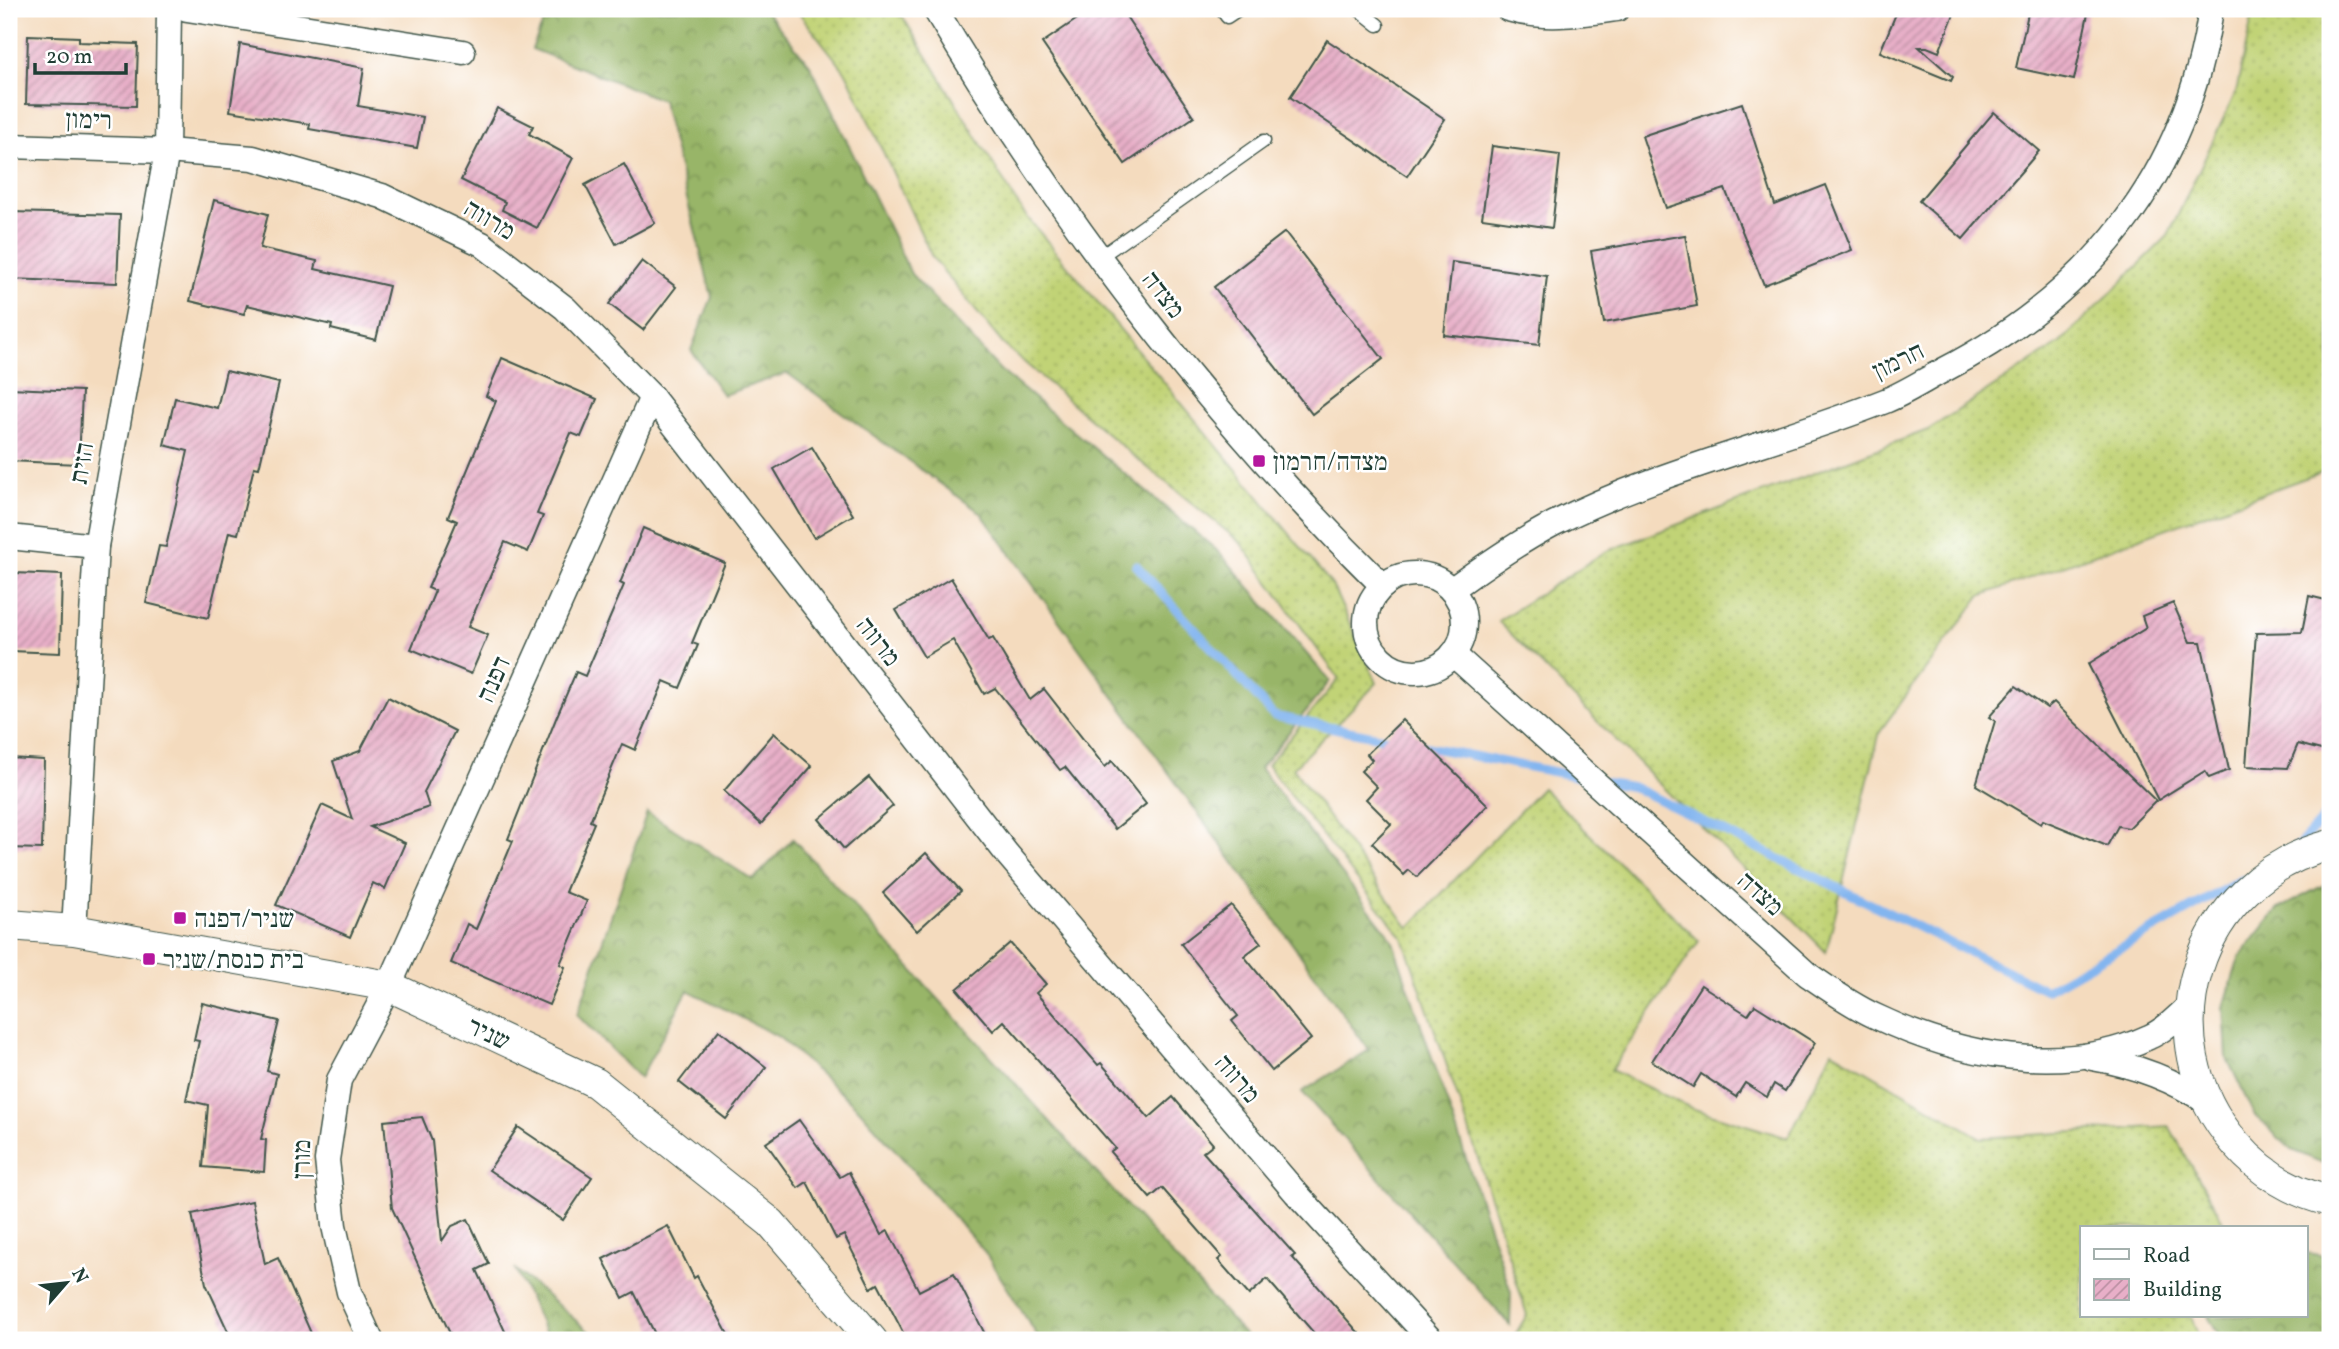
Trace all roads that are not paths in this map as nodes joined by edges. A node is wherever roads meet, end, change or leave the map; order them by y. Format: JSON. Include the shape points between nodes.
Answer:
{"nodes":[{"id":1,"x":169,"y":9,"type":"edge"},
{"id":2,"x":187,"y":9,"type":"edge"},
{"id":3,"x":935,"y":9,"type":"edge"},
{"id":4,"x":1221,"y":9,"type":"edge"},
{"id":5,"x":1239,"y":9,"type":"edge"},
{"id":6,"x":1358,"y":9,"type":"edge"},
{"id":7,"x":1508,"y":9,"type":"edge"},
{"id":8,"x":1617,"y":9,"type":"edge"},
{"id":9,"x":2211,"y":9,"type":"edge"},
{"id":10,"x":1378,"y":25,"type":"dead end"},
{"id":11,"x":463,"y":52,"type":"dead end"},
{"id":12,"x":1264,"y":141,"type":"dead end"},
{"id":13,"x":9,"y":146,"type":"edge"},
{"id":14,"x":167,"y":151,"type":"junction"},
{"id":15,"x":1100,"y":257,"type":"junction"},
{"id":16,"x":652,"y":397,"type":"junction"},
{"id":17,"x":9,"y":537,"type":"edge"},
{"id":18,"x":96,"y":546,"type":"junction"},
{"id":19,"x":1383,"y":586,"type":"junction"},
{"id":20,"x":1451,"y":590,"type":"junction"},
{"id":21,"x":1453,"y":654,"type":"junction"},
{"id":22,"x":2330,"y":845,"type":"edge"},
{"id":23,"x":9,"y":925,"type":"edge"},
{"id":24,"x":74,"y":930,"type":"junction"},
{"id":25,"x":389,"y":986,"type":"junction"},
{"id":26,"x":2191,"y":1004,"type":"junction"},
{"id":27,"x":2088,"y":1057,"type":"junction"},
{"id":28,"x":2208,"y":1102,"type":"junction"},
{"id":29,"x":2330,"y":1201,"type":"edge"},
{"id":30,"x":371,"y":1340,"type":"edge"},
{"id":31,"x":872,"y":1340,"type":"edge"},
{"id":32,"x":1431,"y":1340,"type":"edge"}],
"edges":[{"from":1,"to":14,"type":"street","name":"הזית"},
{"from":2,"to":11,"type":"street"},
{"from":3,"to":15,"type":"street","name":"מצדה","via":[[1009,128]]},
{"from":4,"to":5,"type":"lane","via":[[1227,17]]},
{"from":6,"to":10,"type":"lane"},
{"from":7,"to":8,"type":"street","via":[[1572,16]]},
{"from":9,"to":20,"type":"street","name":"חרמון","via":[[2190,100],[2161,167],[2119,231],[2061,292],[1985,349],[1888,400],[1586,508],[1524,540]]},
{"from":12,"to":15,"type":"lane"},
{"from":13,"to":14,"type":"street","name":"רימון"},
{"from":14,"to":16,"type":"street","name":"מרווה","via":[[253,158],[382,196],[482,244],[565,308]]},
{"from":14,"to":18,"type":"street","name":"הזית"},
{"from":15,"to":19,"type":"street","name":"מצדה","via":[[1236,430]]},
{"from":16,"to":25,"type":"street","name":"דפנה"},
{"from":16,"to":32,"type":"street","name":"מרווה","via":[[1007,854],[1296,1192]]},
{"from":17,"to":18,"type":"street"},
{"from":18,"to":24,"type":"street","name":"הזית"},
{"from":19,"to":20,"type":"street","via":[[1418,574]]},
{"from":19,"to":21,"type":"street","via":[[1367,611],[1366,626],[1376,653],[1400,670],[1414,673],[1443,664]]},
{"from":20,"to":21,"type":"street","via":[[1464,622]]},
{"from":21,"to":27,"type":"street","name":"מצדה","via":[[1807,974],[1840,997],[1874,1016],[1945,1043],[2020,1057]]},
{"from":22,"to":26,"type":"street","via":[[2286,861],[2239,896],[2207,943]]},
{"from":23,"to":24,"type":"street","name":"שניר"},
{"from":24,"to":25,"type":"street","name":"שניר"},
{"from":25,"to":30,"type":"street","name":"מורן","via":[[338,1080],[327,1160],[334,1226],[349,1292]]},
{"from":25,"to":31,"type":"street","name":"שניר","via":[[596,1083],[771,1223]]},
{"from":26,"to":27,"type":"street","name":"מצדה","via":[[2151,1037]]},
{"from":26,"to":28,"type":"street","via":[[2192,1053]]},
{"from":27,"to":28,"type":"street","name":"מצדה","via":[[2170,1080]]},
{"from":28,"to":29,"type":"street","via":[[2227,1134],[2268,1174]]}]}
